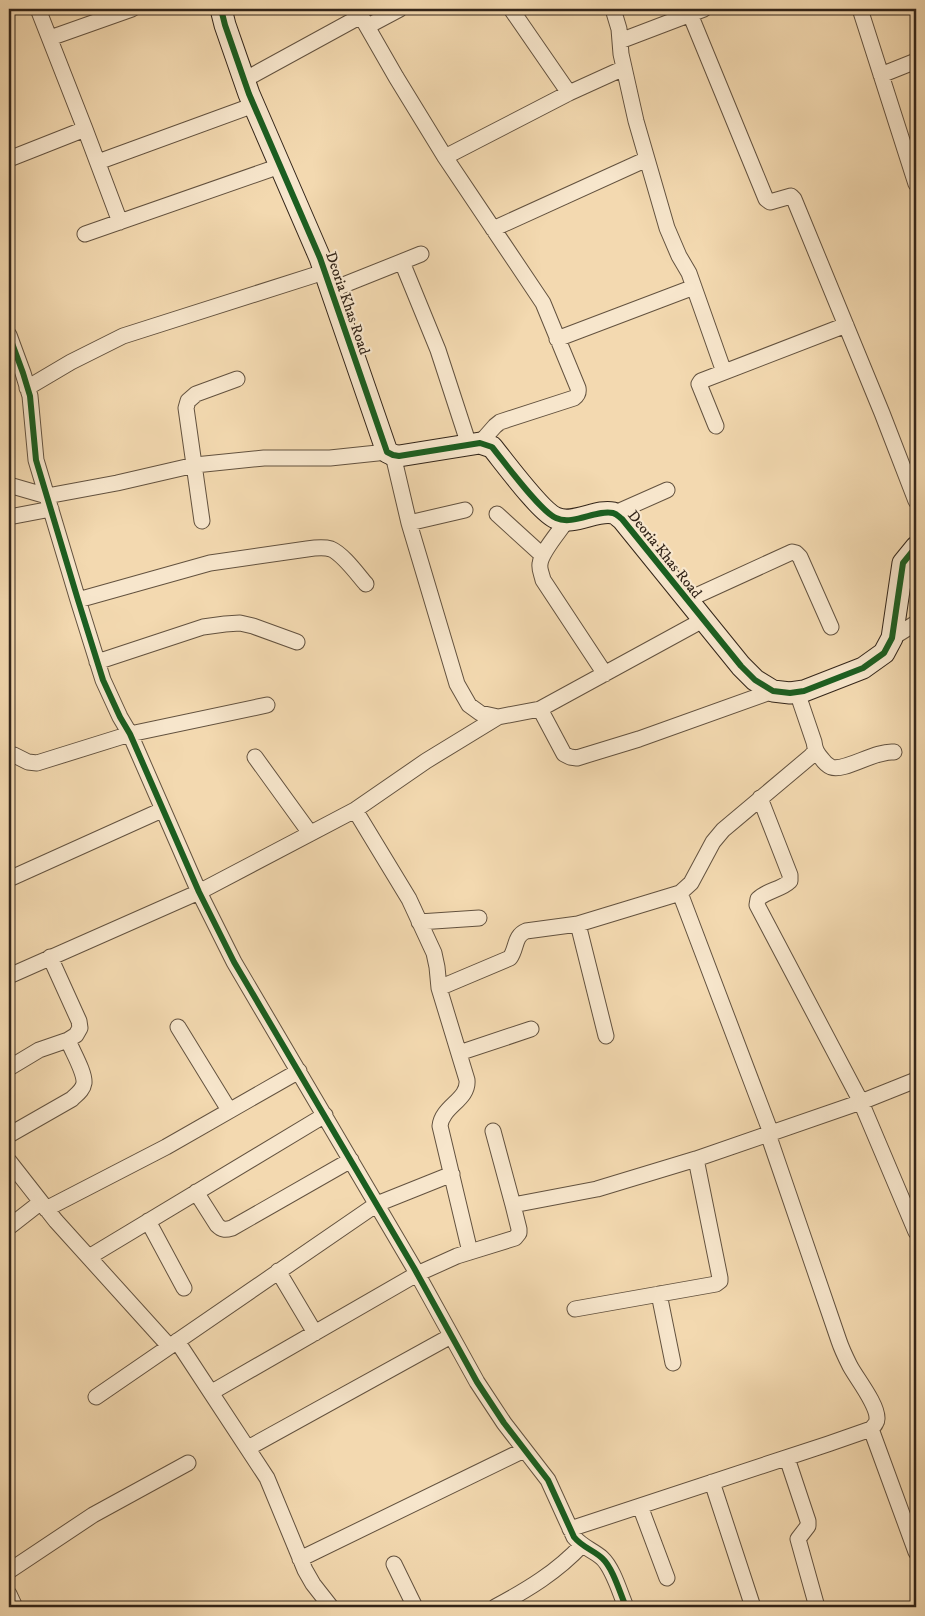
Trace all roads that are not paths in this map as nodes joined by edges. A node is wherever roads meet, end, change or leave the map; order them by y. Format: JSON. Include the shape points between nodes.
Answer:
{"nodes":[{"id":1,"x":38,"y":9,"type":"edge"},
{"id":2,"x":132,"y":9,"type":"edge"},
{"id":3,"x":221,"y":9,"type":"edge"},
{"id":4,"x":400,"y":9,"type":"edge"},
{"id":5,"x":511,"y":9,"type":"edge"},
{"id":6,"x":613,"y":9,"type":"edge"},
{"id":7,"x":860,"y":9,"type":"edge"},
{"id":8,"x":697,"y":11,"type":"edge"},
{"id":9,"x":362,"y":17,"type":"edge"},
{"id":10,"x":50,"y":38,"type":"junction"},
{"id":11,"x":620,"y":41,"type":"junction"},
{"id":12,"x":916,"y":61,"type":"edge"},
{"id":13,"x":624,"y":68,"type":"junction"},
{"id":14,"x":882,"y":75,"type":"junction"},
{"id":15,"x":244,"y":80,"type":"junction"},
{"id":16,"x":569,"y":93,"type":"junction"},
{"id":17,"x":254,"y":105,"type":"junction"},
{"id":18,"x":86,"y":129,"type":"junction"},
{"id":19,"x":445,"y":158,"type":"junction"},
{"id":20,"x":9,"y":159,"type":"edge"},
{"id":21,"x":647,"y":159,"type":"junction"},
{"id":22,"x":98,"y":162,"type":"junction"},
{"id":23,"x":280,"y":166,"type":"junction"},
{"id":24,"x":916,"y":184,"type":"edge"},
{"id":25,"x":120,"y":222,"type":"junction"},
{"id":26,"x":493,"y":229,"type":"junction"},
{"id":27,"x":85,"y":234,"type":"dead end"},
{"id":28,"x":420,"y":254,"type":"dead end"},
{"id":29,"x":402,"y":262,"type":"junction"},
{"id":30,"x":328,"y":281,"type":"junction"},
{"id":31,"x":694,"y":287,"type":"junction"},
{"id":32,"x":846,"y":325,"type":"junction"},
{"id":33,"x":9,"y":335,"type":"edge"},
{"id":34,"x":557,"y":338,"type":"junction"},
{"id":35,"x":724,"y":372,"type":"junction"},
{"id":36,"x":237,"y":379,"type":"dead end"},
{"id":37,"x":27,"y":388,"type":"junction"},
{"id":38,"x":716,"y":426,"type":"dead end"},
{"id":39,"x":474,"y":444,"type":"junction"},
{"id":40,"x":390,"y":453,"type":"junction"},
{"id":41,"x":195,"y":465,"type":"junction"},
{"id":42,"x":9,"y":486,"type":"edge"},
{"id":43,"x":667,"y":490,"type":"dead end"},
{"id":44,"x":916,"y":501,"type":"edge"},
{"id":45,"x":49,"y":502,"type":"junction"},
{"id":46,"x":465,"y":510,"type":"dead end"},
{"id":47,"x":497,"y":514,"type":"dead end"},
{"id":48,"x":615,"y":514,"type":"junction"},
{"id":49,"x":9,"y":517,"type":"edge"},
{"id":50,"x":567,"y":520,"type":"junction"},
{"id":51,"x":202,"y":521,"type":"dead end"},
{"id":52,"x":409,"y":523,"type":"junction"},
{"id":53,"x":916,"y":547,"type":"edge"},
{"id":54,"x":542,"y":555,"type":"junction"},
{"id":55,"x":366,"y":584,"type":"dead end"},
{"id":56,"x":78,"y":600,"type":"junction"},
{"id":57,"x":687,"y":600,"type":"junction"},
{"id":58,"x":703,"y":620,"type":"junction"},
{"id":59,"x":916,"y":623,"type":"edge"},
{"id":60,"x":831,"y":626,"type":"dead end"},
{"id":61,"x":892,"y":638,"type":"junction"},
{"id":62,"x":297,"y":642,"type":"dead end"},
{"id":63,"x":97,"y":662,"type":"junction"},
{"id":64,"x":605,"y":674,"type":"junction"},
{"id":65,"x":773,"y":691,"type":"junction"},
{"id":66,"x":797,"y":692,"type":"junction"},
{"id":67,"x":267,"y":705,"type":"dead end"},
{"id":68,"x":540,"y":709,"type":"junction"},
{"id":69,"x":498,"y":717,"type":"junction"},
{"id":70,"x":130,"y":734,"type":"junction"},
{"id":71,"x":815,"y":751,"type":"junction"},
{"id":72,"x":894,"y":752,"type":"dead end"},
{"id":73,"x":9,"y":755,"type":"edge"},
{"id":74,"x":255,"y":757,"type":"dead end"},
{"id":75,"x":760,"y":798,"type":"junction"},
{"id":76,"x":162,"y":810,"type":"junction"},
{"id":77,"x":355,"y":810,"type":"junction"},
{"id":78,"x":310,"y":833,"type":"junction"},
{"id":79,"x":9,"y":880,"type":"edge"},
{"id":80,"x":198,"y":892,"type":"junction"},
{"id":81,"x":680,"y":893,"type":"junction"},
{"id":82,"x":479,"y":918,"type":"dead end"},
{"id":83,"x":419,"y":922,"type":"junction"},
{"id":84,"x":578,"y":924,"type":"junction"},
{"id":85,"x":50,"y":958,"type":"junction"},
{"id":86,"x":9,"y":976,"type":"edge"},
{"id":87,"x":439,"y":988,"type":"junction"},
{"id":88,"x":178,"y":1027,"type":"dead end"},
{"id":89,"x":531,"y":1029,"type":"dead end"},
{"id":90,"x":606,"y":1036,"type":"dead end"},
{"id":91,"x":68,"y":1040,"type":"junction"},
{"id":92,"x":459,"y":1053,"type":"junction"},
{"id":93,"x":9,"y":1068,"type":"edge"},
{"id":94,"x":298,"y":1070,"type":"junction"},
{"id":95,"x":916,"y":1080,"type":"edge"},
{"id":96,"x":861,"y":1102,"type":"junction"},
{"id":97,"x":229,"y":1110,"type":"junction"},
{"id":98,"x":325,"y":1115,"type":"junction"},
{"id":99,"x":492,"y":1131,"type":"dead end"},
{"id":100,"x":769,"y":1133,"type":"junction"},
{"id":101,"x":9,"y":1135,"type":"edge"},
{"id":102,"x":696,"y":1159,"type":"junction"},
{"id":103,"x":351,"y":1160,"type":"junction"},
{"id":104,"x":9,"y":1161,"type":"edge"},
{"id":105,"x":452,"y":1174,"type":"junction"},
{"id":106,"x":196,"y":1192,"type":"junction"},
{"id":107,"x":377,"y":1204,"type":"junction"},
{"id":108,"x":514,"y":1204,"type":"junction"},
{"id":109,"x":43,"y":1206,"type":"junction"},
{"id":110,"x":148,"y":1221,"type":"junction"},
{"id":111,"x":9,"y":1227,"type":"edge"},
{"id":112,"x":916,"y":1232,"type":"edge"},
{"id":113,"x":470,"y":1252,"type":"junction"},
{"id":114,"x":89,"y":1257,"type":"junction"},
{"id":115,"x":278,"y":1271,"type":"junction"},
{"id":116,"x":417,"y":1274,"type":"junction"},
{"id":117,"x":184,"y":1288,"type":"dead end"},
{"id":118,"x":659,"y":1294,"type":"junction"},
{"id":119,"x":575,"y":1310,"type":"dead end"},
{"id":120,"x":315,"y":1333,"type":"junction"},
{"id":121,"x":451,"y":1336,"type":"junction"},
{"id":122,"x":173,"y":1343,"type":"junction"},
{"id":123,"x":673,"y":1363,"type":"dead end"},
{"id":124,"x":212,"y":1392,"type":"junction"},
{"id":125,"x":96,"y":1397,"type":"dead end"},
{"id":126,"x":871,"y":1429,"type":"junction"},
{"id":127,"x":248,"y":1448,"type":"junction"},
{"id":128,"x":524,"y":1450,"type":"junction"},
{"id":129,"x":786,"y":1458,"type":"junction"},
{"id":130,"x":188,"y":1463,"type":"dead end"},
{"id":131,"x":712,"y":1482,"type":"junction"},
{"id":132,"x":640,"y":1506,"type":"junction"},
{"id":133,"x":570,"y":1529,"type":"junction"},
{"id":134,"x":582,"y":1545,"type":"junction"},
{"id":135,"x":916,"y":1552,"type":"edge"},
{"id":136,"x":300,"y":1559,"type":"junction"},
{"id":137,"x":394,"y":1564,"type":"dead end"},
{"id":138,"x":9,"y":1571,"type":"edge"},
{"id":139,"x":667,"y":1578,"type":"dead end"},
{"id":140,"x":9,"y":1594,"type":"edge"},
{"id":141,"x":15,"y":1607,"type":"edge"},
{"id":142,"x":331,"y":1607,"type":"edge"},
{"id":143,"x":415,"y":1607,"type":"edge"},
{"id":144,"x":496,"y":1607,"type":"edge"},
{"id":145,"x":626,"y":1607,"type":"edge"},
{"id":146,"x":753,"y":1607,"type":"edge"},
{"id":147,"x":817,"y":1607,"type":"edge"}],
"edges":[{"from":1,"to":10,"type":"street"},
{"from":2,"to":10,"type":"street"},
{"from":3,"to":15,"type":"street","name":"Deoria Khas Road"},
{"from":4,"to":9,"type":"street"},
{"from":5,"to":16,"type":"street"},
{"from":6,"to":11,"type":"street"},
{"from":7,"to":14,"type":"street"},
{"from":8,"to":11,"type":"street"},
{"from":8,"to":32,"type":"street","via":[[766,199],[770,202],[791,196],[794,199]]},
{"from":9,"to":15,"type":"street"},
{"from":9,"to":19,"type":"street"},
{"from":10,"to":18,"type":"street"},
{"from":11,"to":13,"type":"street"},
{"from":12,"to":14,"type":"street"},
{"from":13,"to":16,"type":"street"},
{"from":13,"to":21,"type":"street"},
{"from":14,"to":24,"type":"street"},
{"from":15,"to":17,"type":"street","name":"Deoria Khas Road"},
{"from":16,"to":19,"type":"street"},
{"from":17,"to":22,"type":"street"},
{"from":17,"to":23,"type":"street","name":"Deoria Khas Road"},
{"from":18,"to":20,"type":"street"},
{"from":18,"to":22,"type":"street"},
{"from":19,"to":26,"type":"street"},
{"from":21,"to":26,"type":"street"},
{"from":21,"to":31,"type":"street","via":[[667,228]]},
{"from":22,"to":25,"type":"street"},
{"from":23,"to":25,"type":"street"},
{"from":23,"to":30,"type":"street","name":"Deoria Khas Road"},
{"from":25,"to":27,"type":"street"},
{"from":26,"to":34,"type":"street","via":[[543,303]]},
{"from":28,"to":29,"type":"street"},
{"from":29,"to":30,"type":"street"},
{"from":29,"to":39,"type":"street"},
{"from":30,"to":37,"type":"street","via":[[123,336]]},
{"from":30,"to":40,"type":"street","name":"Deoria Khas Road"},
{"from":31,"to":34,"type":"street"},
{"from":31,"to":35,"type":"street"},
{"from":32,"to":35,"type":"street"},
{"from":32,"to":44,"type":"street"},
{"from":33,"to":37,"type":"street"},
{"from":34,"to":39,"type":"street","via":[[578,388],[577,396],[500,422]]},
{"from":35,"to":38,"type":"street","via":[[699,384]]},
{"from":36,"to":41,"type":"street","via":[[196,394],[188,401],[186,408]]},
{"from":37,"to":45,"type":"street","via":[[36,460]]},
{"from":39,"to":40,"type":"street","via":[[399,456]]},
{"from":39,"to":50,"type":"street","via":[[492,447],[549,514]]},
{"from":40,"to":41,"type":"street","via":[[330,458],[264,458]]},
{"from":40,"to":52,"type":"street"},
{"from":41,"to":45,"type":"street"},
{"from":41,"to":51,"type":"street"},
{"from":42,"to":45,"type":"street"},
{"from":43,"to":48,"type":"street"},
{"from":45,"to":49,"type":"street"},
{"from":45,"to":56,"type":"street"},
{"from":46,"to":52,"type":"street"},
{"from":47,"to":54,"type":"street"},
{"from":48,"to":50,"type":"street","name":"Deoria Khas Road","via":[[608,512]]},
{"from":48,"to":57,"type":"street","name":"Deoria Khas Road"},
{"from":50,"to":54,"type":"street"},
{"from":52,"to":69,"type":"street","via":[[457,684],[468,705],[480,713]]},
{"from":53,"to":61,"type":"street","via":[[903,563]]},
{"from":54,"to":64,"type":"street","via":[[543,580]]},
{"from":55,"to":56,"type":"street","via":[[332,549],[314,548],[210,564]]},
{"from":56,"to":63,"type":"street"},
{"from":57,"to":58,"type":"street","name":"Deoria Khas Road"},
{"from":57,"to":60,"type":"street","via":[[792,552],[800,557]]},
{"from":58,"to":64,"type":"street"},
{"from":58,"to":65,"type":"street","name":"Deoria Khas Road","via":[[741,666]]},
{"from":59,"to":61,"type":"street"},
{"from":61,"to":66,"type":"street","via":[[884,653],[863,668]]},
{"from":62,"to":63,"type":"street","via":[[253,626],[225,624]]},
{"from":63,"to":70,"type":"street"},
{"from":64,"to":68,"type":"street"},
{"from":65,"to":66,"type":"street"},
{"from":65,"to":68,"type":"street","via":[[577,758],[564,754]]},
{"from":66,"to":71,"type":"street"},
{"from":67,"to":70,"type":"street"},
{"from":68,"to":69,"type":"street"},
{"from":69,"to":77,"type":"street"},
{"from":70,"to":73,"type":"street","via":[[37,763]]},
{"from":70,"to":76,"type":"street"},
{"from":71,"to":72,"type":"street","via":[[831,767],[840,767],[881,752]]},
{"from":71,"to":75,"type":"street"},
{"from":74,"to":78,"type":"street"},
{"from":75,"to":81,"type":"street","via":[[723,830],[691,884]]},
{"from":75,"to":96,"type":"street","via":[[790,881],[762,894],[757,904]]},
{"from":76,"to":79,"type":"street"},
{"from":76,"to":80,"type":"street"},
{"from":77,"to":78,"type":"street"},
{"from":77,"to":83,"type":"street","via":[[409,899]]},
{"from":78,"to":80,"type":"street"},
{"from":80,"to":85,"type":"street"},
{"from":80,"to":94,"type":"street","via":[[234,962]]},
{"from":81,"to":84,"type":"street"},
{"from":81,"to":100,"type":"street"},
{"from":82,"to":83,"type":"street"},
{"from":83,"to":87,"type":"street","via":[[434,953]]},
{"from":84,"to":87,"type":"street","via":[[520,933],[510,958]]},
{"from":84,"to":90,"type":"street"},
{"from":85,"to":86,"type":"street"},
{"from":85,"to":91,"type":"street","via":[[79,1021],[76,1035]]},
{"from":87,"to":92,"type":"street"},
{"from":88,"to":97,"type":"street"},
{"from":89,"to":92,"type":"street"},
{"from":91,"to":93,"type":"street","via":[[39,1050]]},
{"from":91,"to":101,"type":"street","via":[[83,1075],[80,1091],[72,1099]]},
{"from":92,"to":105,"type":"street","via":[[468,1087],[444,1113],[440,1126]]},
{"from":94,"to":97,"type":"street"},
{"from":94,"to":98,"type":"street"},
{"from":95,"to":96,"type":"street"},
{"from":96,"to":100,"type":"street"},
{"from":96,"to":112,"type":"street"},
{"from":97,"to":109,"type":"street","via":[[166,1147]]},
{"from":98,"to":103,"type":"street"},
{"from":98,"to":106,"type":"street"},
{"from":99,"to":108,"type":"street"},
{"from":100,"to":102,"type":"street"},
{"from":100,"to":126,"type":"street","via":[[839,1341],[874,1409],[877,1418]]},
{"from":102,"to":108,"type":"street","via":[[597,1189]]},
{"from":102,"to":118,"type":"street","via":[[720,1281]]},
{"from":103,"to":106,"type":"street","via":[[232,1228],[221,1229]]},
{"from":103,"to":107,"type":"street"},
{"from":104,"to":109,"type":"street"},
{"from":105,"to":107,"type":"street"},
{"from":105,"to":113,"type":"street"},
{"from":106,"to":110,"type":"street"},
{"from":107,"to":115,"type":"street"},
{"from":107,"to":116,"type":"street"},
{"from":108,"to":113,"type":"street","via":[[519,1230],[515,1238]]},
{"from":109,"to":111,"type":"street"},
{"from":109,"to":114,"type":"street"},
{"from":110,"to":114,"type":"street"},
{"from":110,"to":117,"type":"street"},
{"from":113,"to":116,"type":"street"},
{"from":114,"to":122,"type":"street"},
{"from":115,"to":120,"type":"street"},
{"from":115,"to":122,"type":"street"},
{"from":116,"to":120,"type":"street"},
{"from":116,"to":121,"type":"street"},
{"from":118,"to":119,"type":"street"},
{"from":118,"to":123,"type":"street"},
{"from":120,"to":124,"type":"street"},
{"from":121,"to":127,"type":"street"},
{"from":121,"to":128,"type":"street","via":[[477,1382]]},
{"from":122,"to":124,"type":"street"},
{"from":122,"to":125,"type":"street"},
{"from":124,"to":127,"type":"street"},
{"from":126,"to":129,"type":"street"},
{"from":126,"to":135,"type":"street"},
{"from":127,"to":136,"type":"street","via":[[271,1487]]},
{"from":128,"to":133,"type":"street","via":[[548,1480]]},
{"from":128,"to":136,"type":"street"},
{"from":129,"to":131,"type":"street"},
{"from":129,"to":147,"type":"street","via":[[808,1521],[798,1539]]},
{"from":130,"to":138,"type":"street","via":[[93,1515]]},
{"from":131,"to":132,"type":"street"},
{"from":131,"to":146,"type":"street"},
{"from":132,"to":133,"type":"street"},
{"from":132,"to":139,"type":"street"},
{"from":133,"to":134,"type":"street"},
{"from":134,"to":144,"type":"street","via":[[553,1572]]},
{"from":134,"to":145,"type":"street","via":[[608,1566]]},
{"from":136,"to":142,"type":"street","via":[[313,1584]]},
{"from":137,"to":143,"type":"street"},
{"from":140,"to":141,"type":"street"}]}
